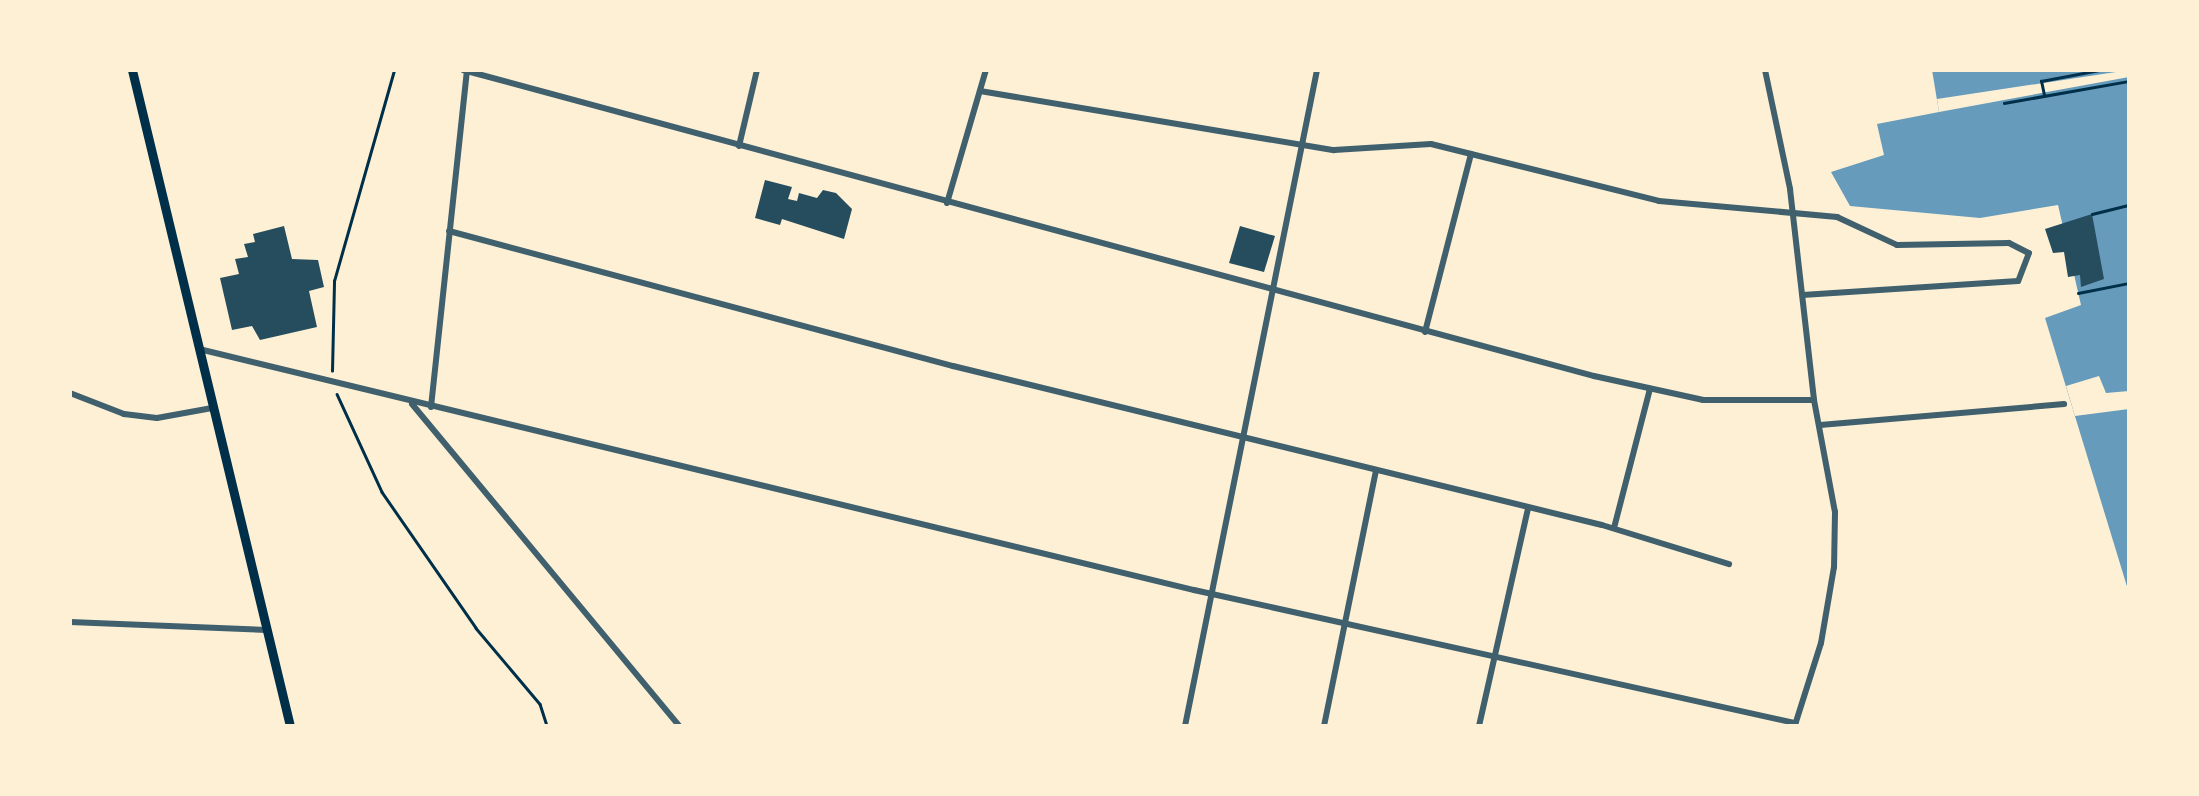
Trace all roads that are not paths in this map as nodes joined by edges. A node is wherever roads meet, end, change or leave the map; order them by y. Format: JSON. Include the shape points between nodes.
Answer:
{"nodes":[{"id":1,"x":132,"y":70,"type":"edge"},
{"id":2,"x":756,"y":70,"type":"edge"},
{"id":3,"x":986,"y":70,"type":"edge"},
{"id":4,"x":1317,"y":70,"type":"edge"},
{"id":5,"x":1766,"y":70,"type":"edge"},
{"id":6,"x":465,"y":71,"type":"edge"},
{"id":7,"x":980,"y":90,"type":"junction"},
{"id":8,"x":738,"y":146,"type":"junction"},
{"id":9,"x":1305,"y":146,"type":"junction"},
{"id":10,"x":1471,"y":154,"type":"junction"},
{"id":11,"x":947,"y":203,"type":"junction"},
{"id":12,"x":1792,"y":215,"type":"junction"},
{"id":13,"x":449,"y":231,"type":"junction"},
{"id":14,"x":1273,"y":293,"type":"junction"},
{"id":15,"x":1802,"y":296,"type":"junction"},
{"id":16,"x":1425,"y":332,"type":"junction"},
{"id":17,"x":199,"y":349,"type":"junction"},
{"id":18,"x":1650,"y":389,"type":"junction"},
{"id":19,"x":70,"y":393,"type":"edge"},
{"id":20,"x":1814,"y":400,"type":"junction"},
{"id":21,"x":412,"y":404,"type":"junction"},
{"id":22,"x":2064,"y":404,"type":"dead end"},
{"id":23,"x":431,"y":407,"type":"junction"},
{"id":24,"x":212,"y":408,"type":"junction"},
{"id":25,"x":1820,"y":424,"type":"junction"},
{"id":26,"x":1245,"y":435,"type":"junction"},
{"id":27,"x":1376,"y":470,"type":"junction"},
{"id":28,"x":1528,"y":508,"type":"junction"},
{"id":29,"x":1614,"y":528,"type":"junction"},
{"id":30,"x":1729,"y":564,"type":"dead end"},
{"id":31,"x":1212,"y":594,"type":"junction"},
{"id":32,"x":70,"y":622,"type":"edge"},
{"id":33,"x":1345,"y":624,"type":"junction"},
{"id":34,"x":267,"y":630,"type":"junction"},
{"id":35,"x":1494,"y":656,"type":"junction"},
{"id":36,"x":1795,"y":724,"type":"edge"},
{"id":37,"x":290,"y":726,"type":"edge"},
{"id":38,"x":679,"y":726,"type":"edge"},
{"id":39,"x":1185,"y":726,"type":"edge"},
{"id":40,"x":1324,"y":726,"type":"edge"},
{"id":41,"x":1479,"y":726,"type":"edge"}],
"edges":[{"from":1,"to":17,"type":"main road"},
{"from":2,"to":8,"type":"street"},
{"from":3,"to":7,"type":"street"},
{"from":4,"to":9,"type":"street"},
{"from":5,"to":12,"type":"street"},
{"from":6,"to":8,"type":"street"},
{"from":6,"to":13,"type":"street"},
{"from":7,"to":9,"type":"street"},
{"from":7,"to":11,"type":"street"},
{"from":8,"to":11,"type":"street"},
{"from":9,"to":10,"type":"street","via":[[1370,152],[1415,143]]},
{"from":9,"to":14,"type":"street"},
{"from":10,"to":12,"type":"street","via":[[1659,202]]},
{"from":10,"to":16,"type":"street"},
{"from":11,"to":14,"type":"street"},
{"from":12,"to":15,"type":"street"},
{"from":12,"to":15,"type":"street","via":[[1837,217],[1897,244],[2010,243],[2028,253],[2018,281]]},
{"from":13,"to":23,"type":"street"},
{"from":13,"to":26,"type":"street","via":[[953,366]]},
{"from":14,"to":16,"type":"street"},
{"from":14,"to":26,"type":"street"},
{"from":15,"to":20,"type":"street"},
{"from":16,"to":18,"type":"street"},
{"from":17,"to":21,"type":"street"},
{"from":17,"to":24,"type":"main road"},
{"from":18,"to":20,"type":"street","via":[[1704,400]]},
{"from":18,"to":29,"type":"street"},
{"from":19,"to":24,"type":"street","via":[[124,414],[157,418]]},
{"from":20,"to":25,"type":"street"},
{"from":21,"to":23,"type":"street"},
{"from":21,"to":38,"type":"street"},
{"from":22,"to":25,"type":"street"},
{"from":23,"to":31,"type":"street"},
{"from":24,"to":34,"type":"main road"},
{"from":25,"to":36,"type":"street","via":[[1835,512],[1834,567],[1821,643]]},
{"from":26,"to":27,"type":"street"},
{"from":26,"to":31,"type":"street"},
{"from":27,"to":28,"type":"street"},
{"from":27,"to":33,"type":"street"},
{"from":28,"to":29,"type":"street"},
{"from":28,"to":35,"type":"street"},
{"from":29,"to":30,"type":"street"},
{"from":31,"to":33,"type":"street"},
{"from":31,"to":39,"type":"street"},
{"from":32,"to":34,"type":"street"},
{"from":33,"to":35,"type":"street"},
{"from":33,"to":40,"type":"street"},
{"from":34,"to":37,"type":"main road"},
{"from":35,"to":36,"type":"street"},
{"from":35,"to":41,"type":"street"}]}
